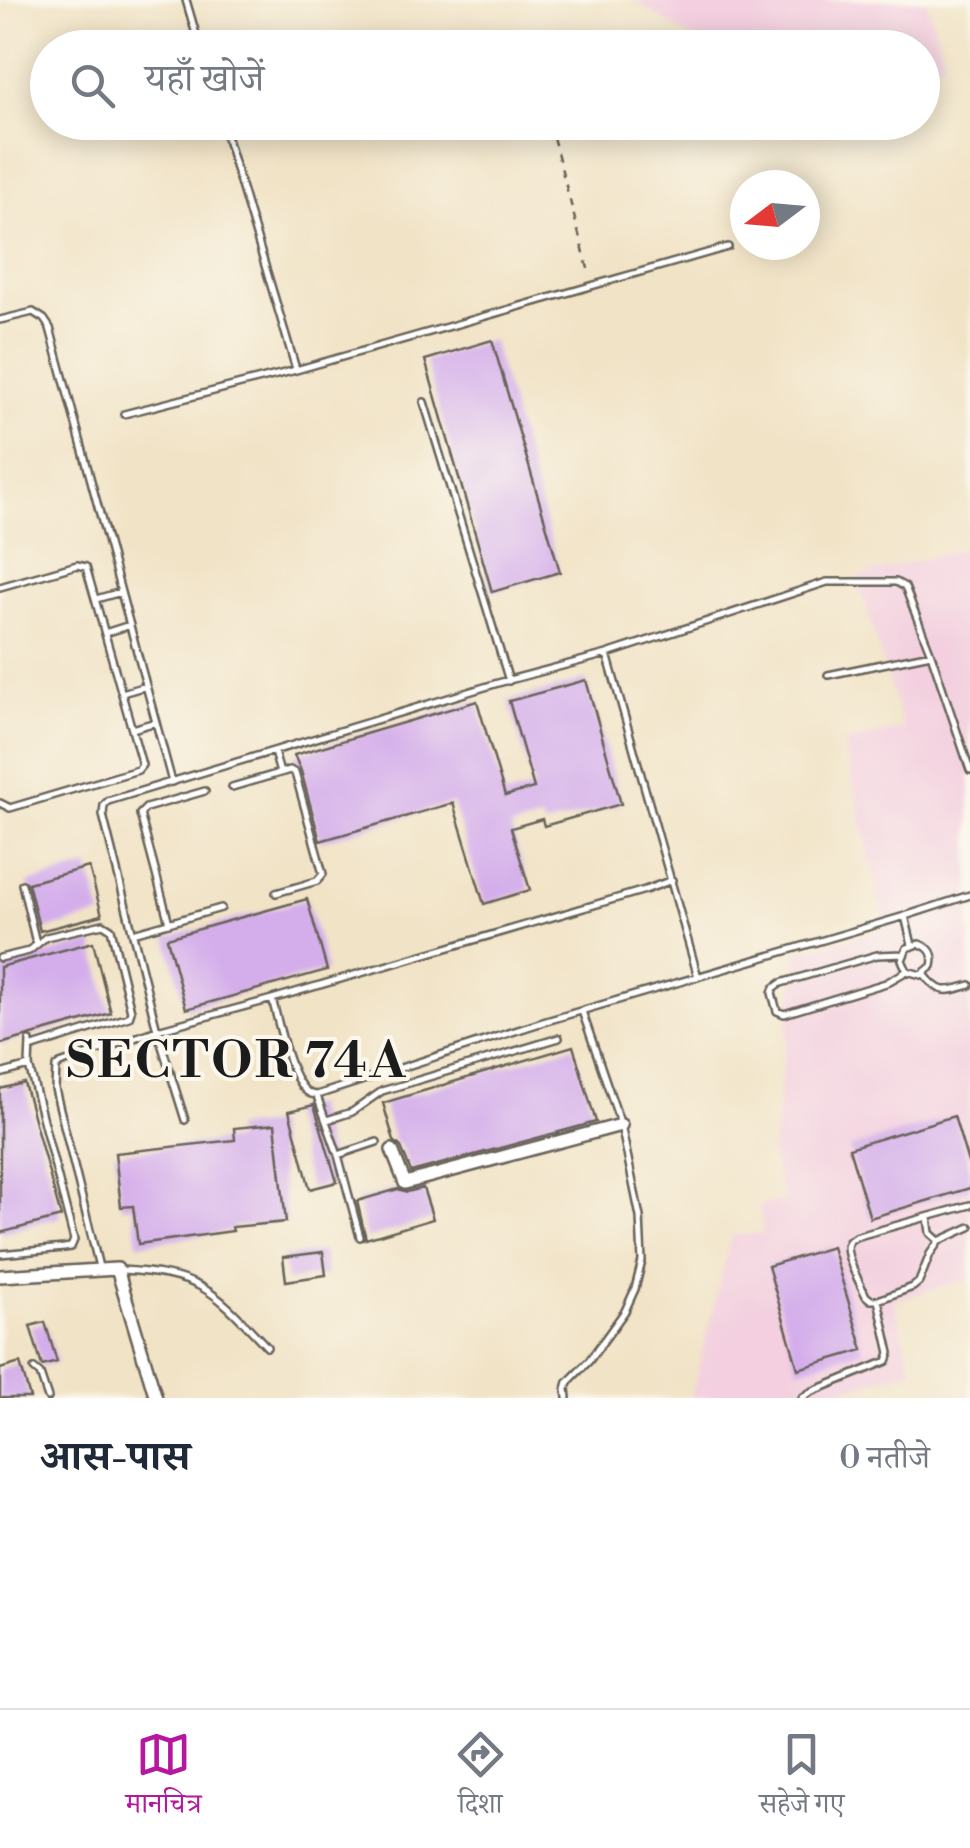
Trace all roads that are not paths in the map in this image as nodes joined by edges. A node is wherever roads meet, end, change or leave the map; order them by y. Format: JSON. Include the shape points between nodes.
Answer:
{"nodes":[{"id":1,"x":186,"y":0,"type":"edge"},
{"id":2,"x":195,"y":30,"type":"edge"},
{"id":3,"x":227,"y":140,"type":"edge"},
{"id":4,"x":728,"y":247,"type":"dead end"},
{"id":5,"x":0,"y":320,"type":"edge"},
{"id":6,"x":296,"y":370,"type":"junction"},
{"id":7,"x":424,"y":402,"type":"dead end"},
{"id":8,"x":124,"y":414,"type":"dead end"},
{"id":9,"x":0,"y":586,"type":"edge"},
{"id":10,"x":122,"y":592,"type":"junction"},
{"id":11,"x":96,"y":599,"type":"junction"},
{"id":12,"x":130,"y":625,"type":"junction"},
{"id":13,"x":106,"y":633,"type":"junction"},
{"id":14,"x":606,"y":654,"type":"junction"},
{"id":15,"x":930,"y":654,"type":"junction"},
{"id":16,"x":828,"y":675,"type":"dead end"},
{"id":17,"x":508,"y":680,"type":"junction"},
{"id":18,"x":146,"y":686,"type":"junction"},
{"id":19,"x":122,"y":694,"type":"junction"},
{"id":20,"x":156,"y":722,"type":"junction"},
{"id":21,"x":132,"y":729,"type":"junction"},
{"id":22,"x":274,"y":751,"type":"junction"},
{"id":23,"x":970,"y":770,"type":"edge"},
{"id":24,"x":280,"y":773,"type":"junction"},
{"id":25,"x":172,"y":782,"type":"junction"},
{"id":26,"x":232,"y":787,"type":"dead end"},
{"id":27,"x":205,"y":790,"type":"dead end"},
{"id":28,"x":0,"y":803,"type":"edge"},
{"id":29,"x":672,"y":880,"type":"junction"},
{"id":30,"x":22,"y":884,"type":"dead end"},
{"id":31,"x":276,"y":893,"type":"dead end"},
{"id":32,"x":970,"y":895,"type":"edge"},
{"id":33,"x":220,"y":908,"type":"dead end"},
{"id":34,"x":904,"y":916,"type":"junction"},
{"id":35,"x":170,"y":923,"type":"junction"},
{"id":36,"x":133,"y":933,"type":"junction"},
{"id":37,"x":36,"y":943,"type":"junction"},
{"id":38,"x":912,"y":945,"type":"junction"},
{"id":39,"x":903,"y":954,"type":"junction"},
{"id":40,"x":0,"y":958,"type":"edge"},
{"id":41,"x":908,"y":972,"type":"junction"},
{"id":42,"x":924,"y":974,"type":"junction"},
{"id":43,"x":698,"y":977,"type":"junction"},
{"id":44,"x":970,"y":985,"type":"edge"},
{"id":45,"x":272,"y":999,"type":"junction"},
{"id":46,"x":582,"y":1011,"type":"junction"},
{"id":47,"x":157,"y":1030,"type":"junction"},
{"id":48,"x":559,"y":1038,"type":"dead end"},
{"id":49,"x":29,"y":1066,"type":"junction"},
{"id":50,"x":0,"y":1074,"type":"edge"},
{"id":51,"x":317,"y":1095,"type":"junction"},
{"id":52,"x":185,"y":1120,"type":"dead end"},
{"id":53,"x":327,"y":1120,"type":"junction"},
{"id":54,"x":621,"y":1125,"type":"junction"},
{"id":55,"x":377,"y":1142,"type":"dead end"},
{"id":56,"x":392,"y":1150,"type":"dead end"},
{"id":57,"x":338,"y":1155,"type":"junction"},
{"id":58,"x":970,"y":1205,"type":"edge"},
{"id":59,"x":928,"y":1217,"type":"junction"},
{"id":60,"x":970,"y":1227,"type":"edge"},
{"id":61,"x":360,"y":1237,"type":"dead end"},
{"id":62,"x":939,"y":1241,"type":"junction"},
{"id":63,"x":0,"y":1254,"type":"edge"},
{"id":64,"x":117,"y":1269,"type":"junction"},
{"id":65,"x":100,"y":1270,"type":"junction"},
{"id":66,"x":0,"y":1276,"type":"edge"},
{"id":67,"x":878,"y":1300,"type":"junction"},
{"id":68,"x":267,"y":1347,"type":"dead end"},
{"id":69,"x":34,"y":1369,"type":"dead end"},
{"id":70,"x":48,"y":1398,"type":"edge"},
{"id":71,"x":156,"y":1398,"type":"edge"},
{"id":72,"x":567,"y":1398,"type":"edge"},
{"id":73,"x":802,"y":1398,"type":"edge"}],
"edges":[{"from":1,"to":2,"type":"lane"},
{"from":3,"to":6,"type":"lane"},
{"from":4,"to":6,"type":"lane"},
{"from":5,"to":10,"type":"lane","via":[[33,312],[50,328]]},
{"from":6,"to":8,"type":"lane"},
{"from":7,"to":17,"type":"lane"},
{"from":9,"to":11,"type":"lane","via":[[77,565],[86,567]]},
{"from":10,"to":11,"type":"lane"},
{"from":10,"to":12,"type":"lane"},
{"from":11,"to":13,"type":"lane"},
{"from":12,"to":13,"type":"lane"},
{"from":12,"to":18,"type":"lane"},
{"from":13,"to":19,"type":"lane"},
{"from":14,"to":15,"type":"lane","via":[[827,582],[900,583]]},
{"from":14,"to":17,"type":"lane"},
{"from":14,"to":29,"type":"lane"},
{"from":15,"to":16,"type":"lane"},
{"from":15,"to":23,"type":"lane"},
{"from":17,"to":22,"type":"lane"},
{"from":18,"to":19,"type":"lane"},
{"from":18,"to":20,"type":"lane"},
{"from":19,"to":21,"type":"lane"},
{"from":20,"to":21,"type":"lane"},
{"from":20,"to":25,"type":"lane"},
{"from":21,"to":28,"type":"lane","via":[[138,770],[10,808]]},
{"from":22,"to":24,"type":"lane"},
{"from":22,"to":25,"type":"lane"},
{"from":24,"to":26,"type":"lane"},
{"from":24,"to":31,"type":"lane","via":[[295,773],[323,874]]},
{"from":25,"to":36,"type":"lane","via":[[103,808]]},
{"from":27,"to":35,"type":"lane","via":[[140,814]]},
{"from":29,"to":43,"type":"lane"},
{"from":29,"to":45,"type":"lane"},
{"from":30,"to":37,"type":"lane"},
{"from":32,"to":34,"type":"lane"},
{"from":33,"to":35,"type":"lane"},
{"from":34,"to":38,"type":"lane"},
{"from":34,"to":43,"type":"lane"},
{"from":35,"to":36,"type":"lane"},
{"from":36,"to":47,"type":"lane"},
{"from":37,"to":40,"type":"lane"},
{"from":37,"to":49,"type":"lane","via":[[103,924],[110,929],[131,1011],[126,1019],[30,1044]]},
{"from":38,"to":39,"type":"lane"},
{"from":38,"to":42,"type":"lane","via":[[925,946],[933,956]]},
{"from":39,"to":41,"type":"lane"},
{"from":39,"to":41,"type":"lane","via":[[781,983],[773,999],[784,1014]]},
{"from":41,"to":42,"type":"lane"},
{"from":42,"to":44,"type":"lane","via":[[940,990]]},
{"from":43,"to":46,"type":"lane"},
{"from":45,"to":47,"type":"lane"},
{"from":45,"to":51,"type":"lane","via":[[296,1076]]},
{"from":46,"to":51,"type":"lane"},
{"from":46,"to":54,"type":"lane"},
{"from":47,"to":52,"type":"lane"},
{"from":47,"to":65,"type":"lane","via":[[56,1067],[55,1089]]},
{"from":48,"to":53,"type":"lane","via":[[382,1091]]},
{"from":49,"to":50,"type":"lane"},
{"from":49,"to":63,"type":"lane","via":[[74,1240],[70,1247]]},
{"from":51,"to":53,"type":"lane"},
{"from":53,"to":57,"type":"lane"},
{"from":54,"to":56,"type":"street","via":[[404,1183]]},
{"from":54,"to":72,"type":"lane","via":[[640,1217],[640,1274],[618,1323],[568,1382]]},
{"from":55,"to":57,"type":"lane"},
{"from":57,"to":61,"type":"lane"},
{"from":58,"to":59,"type":"lane"},
{"from":59,"to":62,"type":"lane"},
{"from":59,"to":67,"type":"lane","via":[[848,1243],[866,1296]]},
{"from":60,"to":62,"type":"lane"},
{"from":62,"to":67,"type":"lane","via":[[916,1285]]},
{"from":64,"to":65,"type":"street"},
{"from":64,"to":68,"type":"lane","via":[[164,1274],[208,1289]]},
{"from":64,"to":71,"type":"street"},
{"from":65,"to":66,"type":"street"},
{"from":67,"to":73,"type":"lane","via":[[887,1361]]},
{"from":69,"to":70,"type":"lane"}]}
